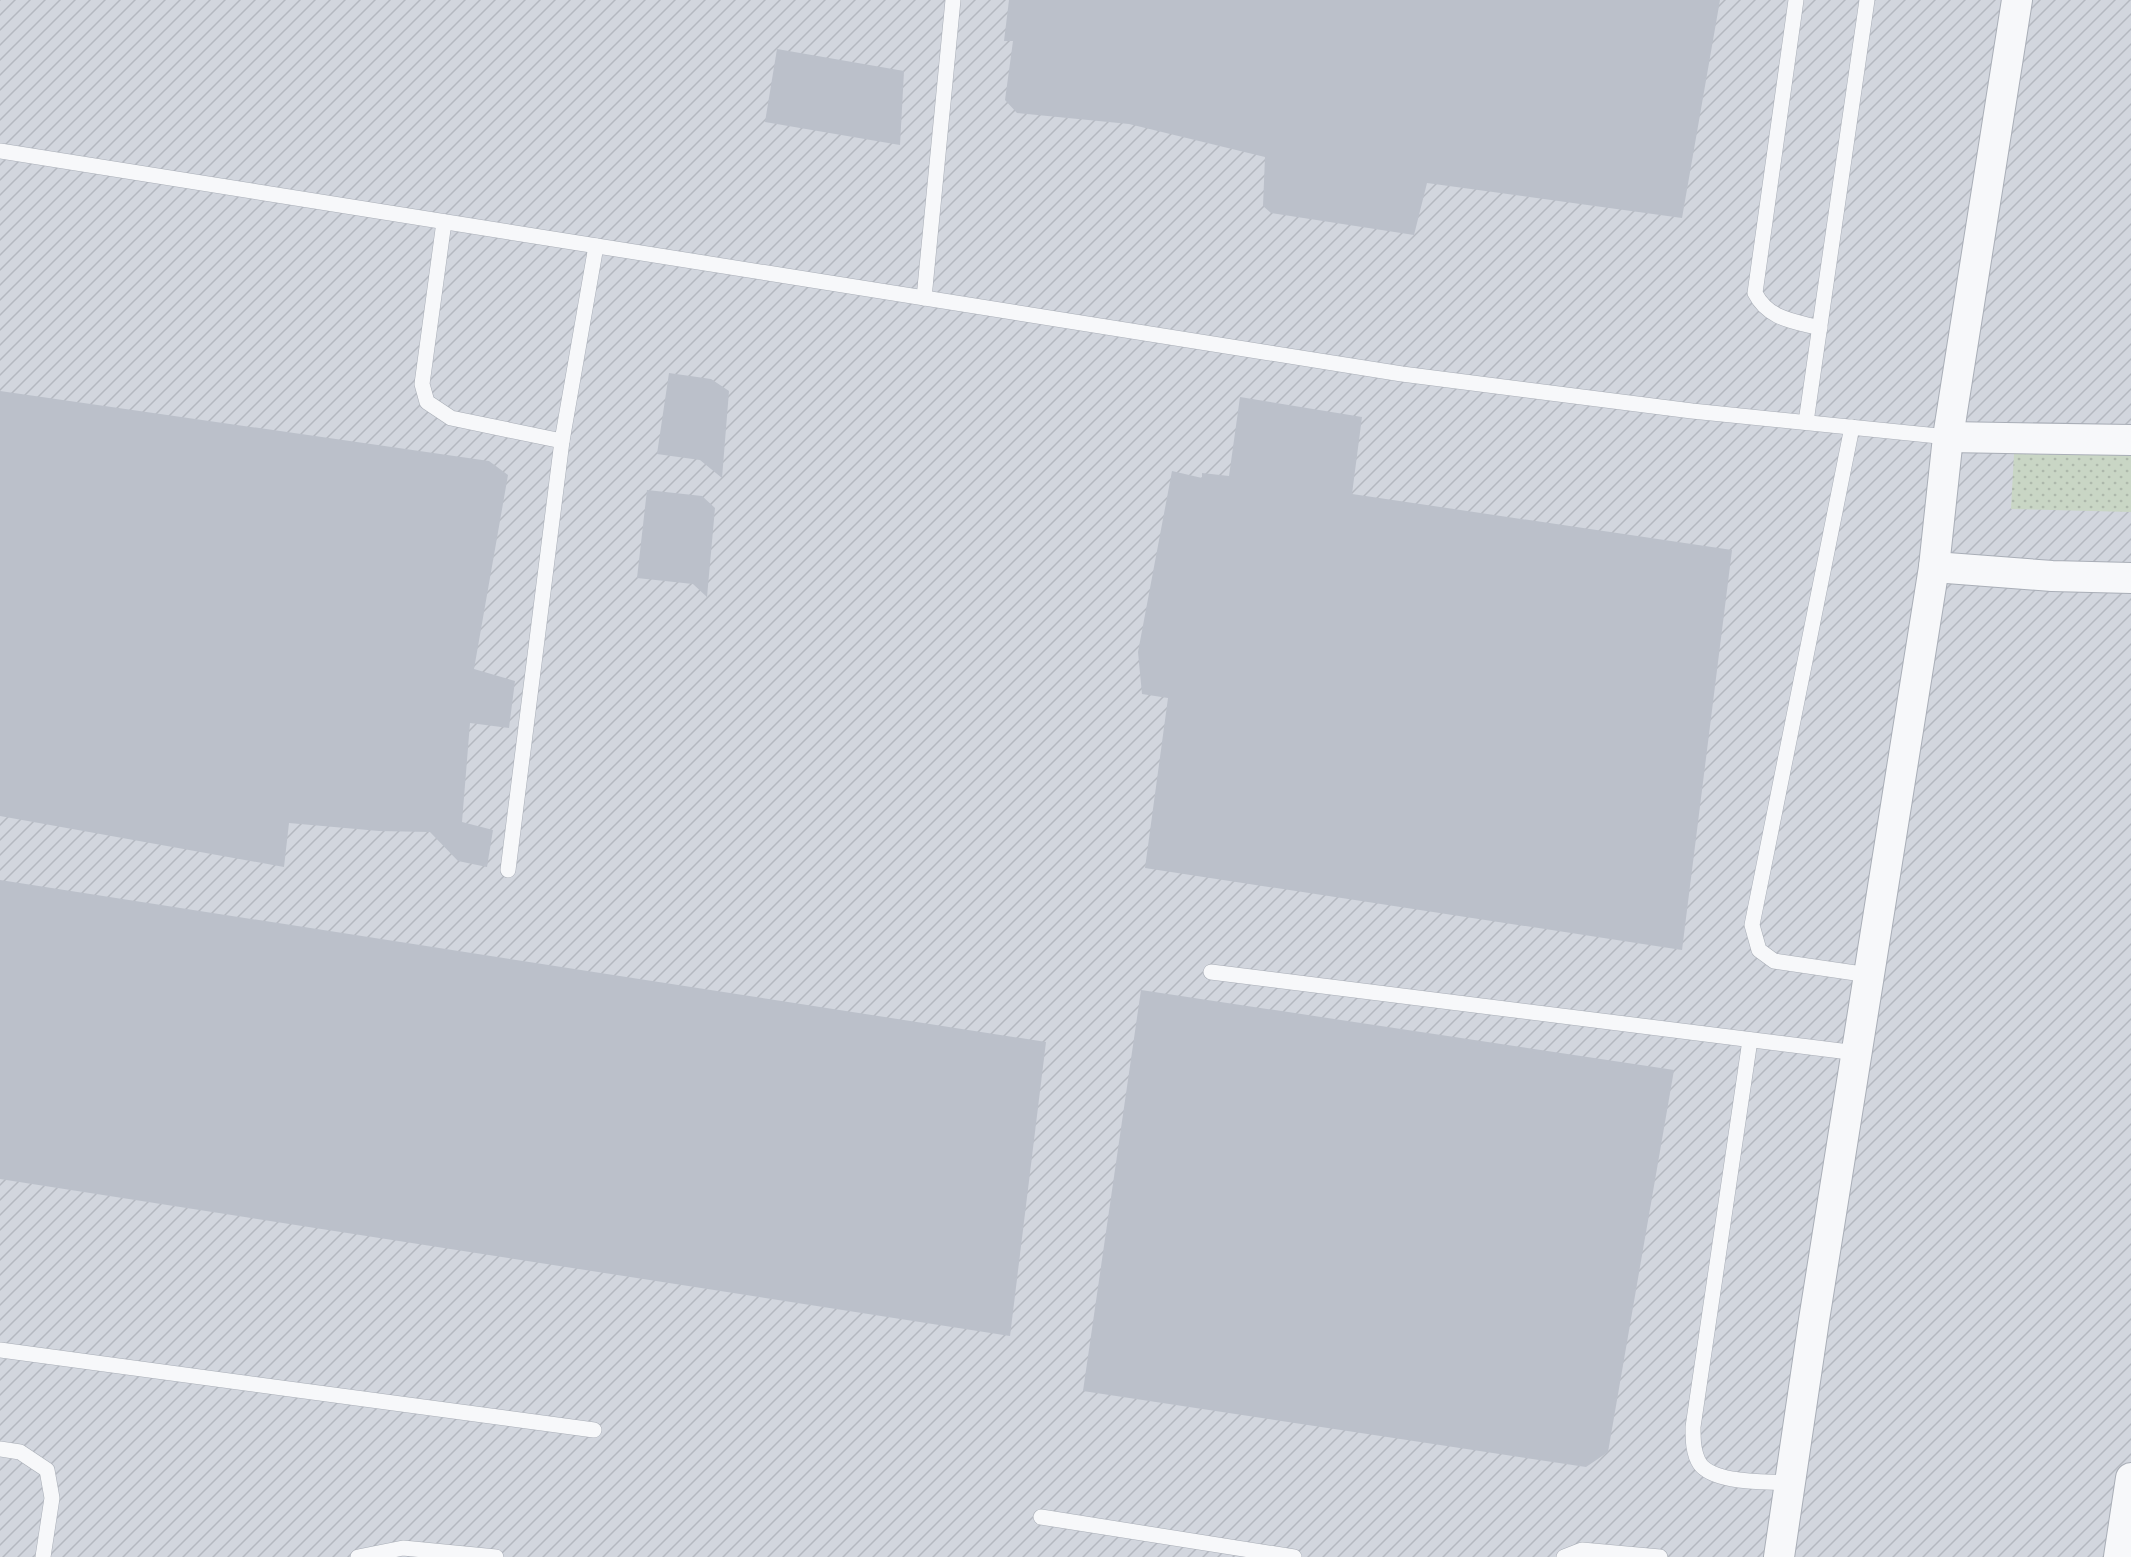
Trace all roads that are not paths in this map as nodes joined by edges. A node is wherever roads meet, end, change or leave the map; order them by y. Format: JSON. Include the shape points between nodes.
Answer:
{"nodes":[{"id":1,"x":953,"y":0,"type":"edge"},
{"id":2,"x":1796,"y":0,"type":"edge"},
{"id":3,"x":1867,"y":0,"type":"edge"},
{"id":4,"x":2017,"y":0,"type":"edge"},
{"id":5,"x":0,"y":151,"type":"edge"},
{"id":6,"x":444,"y":222,"type":"junction"},
{"id":7,"x":596,"y":246,"type":"junction"},
{"id":8,"x":924,"y":298,"type":"junction"},
{"id":9,"x":1820,"y":328,"type":"junction"},
{"id":10,"x":1806,"y":422,"type":"junction"},
{"id":11,"x":1852,"y":427,"type":"junction"},
{"id":12,"x":1948,"y":437,"type":"junction"},
{"id":13,"x":2131,"y":440,"type":"edge"},
{"id":14,"x":562,"y":441,"type":"junction"},
{"id":15,"x":1934,"y":567,"type":"junction"},
{"id":16,"x":2131,"y":578,"type":"edge"},
{"id":17,"x":508,"y":870,"type":"dead end"},
{"id":18,"x":1212,"y":972,"type":"dead end"},
{"id":19,"x":1869,"y":975,"type":"junction"},
{"id":20,"x":1750,"y":1040,"type":"junction"},
{"id":21,"x":1857,"y":1053,"type":"junction"},
{"id":22,"x":0,"y":1350,"type":"edge"},
{"id":23,"x":594,"y":1430,"type":"dead end"},
{"id":24,"x":0,"y":1449,"type":"edge"},
{"id":25,"x":2131,"y":1478,"type":"edge"},
{"id":26,"x":1790,"y":1483,"type":"junction"},
{"id":27,"x":1041,"y":1517,"type":"dead end"},
{"id":28,"x":44,"y":1557,"type":"edge"},
{"id":29,"x":358,"y":1557,"type":"edge"},
{"id":30,"x":496,"y":1557,"type":"edge"},
{"id":31,"x":1294,"y":1557,"type":"edge"},
{"id":32,"x":1564,"y":1557,"type":"edge"},
{"id":33,"x":1660,"y":1557,"type":"edge"},
{"id":34,"x":1779,"y":1557,"type":"edge"},
{"id":35,"x":2119,"y":1557,"type":"edge"}],
"edges":[{"from":1,"to":8,"type":"lane"},
{"from":2,"to":9,"type":"lane","via":[[1755,293],[1770,313]]},
{"from":3,"to":9,"type":"lane"},
{"from":4,"to":12,"type":"street"},
{"from":5,"to":6,"type":"lane"},
{"from":6,"to":7,"type":"lane"},
{"from":6,"to":14,"type":"lane","via":[[422,384],[427,402],[451,418]]},
{"from":7,"to":8,"type":"lane"},
{"from":7,"to":14,"type":"lane"},
{"from":8,"to":10,"type":"lane","via":[[1402,374]]},
{"from":9,"to":10,"type":"lane"},
{"from":10,"to":11,"type":"lane"},
{"from":11,"to":12,"type":"lane"},
{"from":11,"to":19,"type":"lane","via":[[1752,925],[1759,951],[1774,962]]},
{"from":12,"to":13,"type":"street"},
{"from":12,"to":15,"type":"street"},
{"from":14,"to":17,"type":"lane"},
{"from":15,"to":16,"type":"street"},
{"from":15,"to":19,"type":"street"},
{"from":18,"to":20,"type":"lane"},
{"from":19,"to":21,"type":"street"},
{"from":20,"to":21,"type":"lane"},
{"from":20,"to":26,"type":"lane","via":[[1693,1427],[1694,1448],[1699,1463],[1710,1474]]},
{"from":21,"to":26,"type":"street"},
{"from":22,"to":23,"type":"lane"},
{"from":24,"to":28,"type":"lane","via":[[20,1452],[47,1470],[52,1498]]},
{"from":25,"to":35,"type":"street"},
{"from":26,"to":34,"type":"street"},
{"from":27,"to":31,"type":"lane"},
{"from":29,"to":30,"type":"lane","via":[[403,1548]]},
{"from":32,"to":33,"type":"lane","via":[[1582,1550]]}]}
